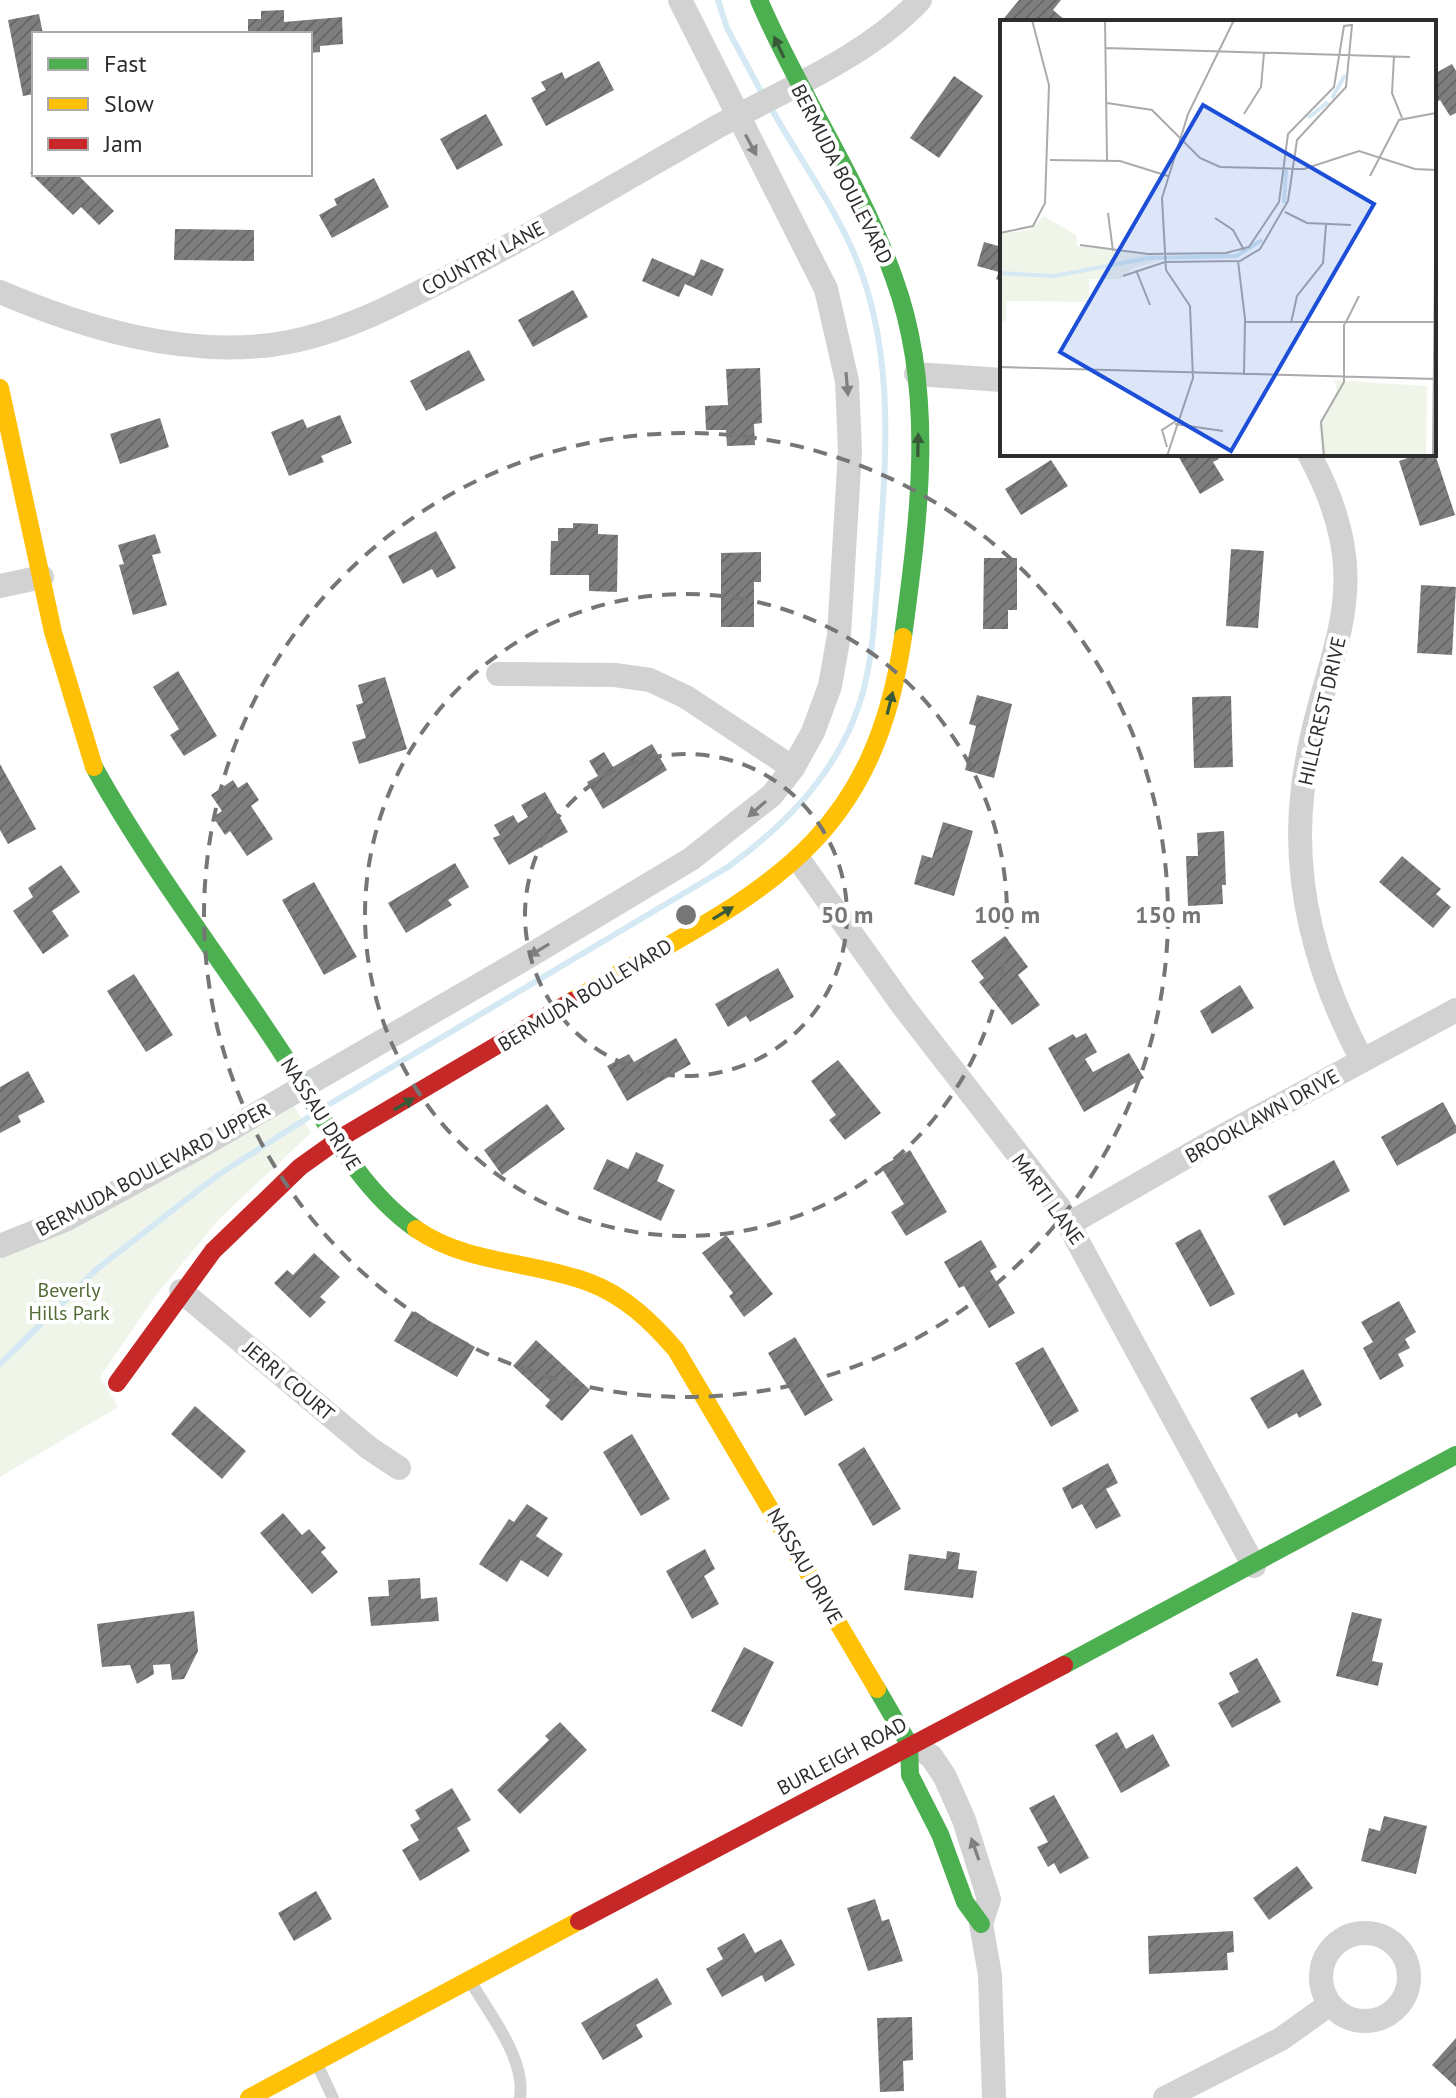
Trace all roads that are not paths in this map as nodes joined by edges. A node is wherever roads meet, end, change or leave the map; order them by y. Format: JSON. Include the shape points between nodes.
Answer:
{"nodes":[{"id":1,"x":680,"y":0,"type":"edge"},
{"id":2,"x":759,"y":0,"type":"edge"},
{"id":3,"x":920,"y":0,"type":"edge"},
{"id":4,"x":788,"y":88,"type":"junction"},
{"id":5,"x":746,"y":111,"type":"junction"},
{"id":6,"x":0,"y":292,"type":"edge"},
{"id":7,"x":916,"y":374,"type":"junction"},
{"id":8,"x":1000,"y":380,"type":"edge"},
{"id":9,"x":0,"y":388,"type":"edge"},
{"id":10,"x":1310,"y":456,"type":"edge"},
{"id":11,"x":42,"y":577,"type":"junction"},
{"id":12,"x":0,"y":586,"type":"edge"},
{"id":13,"x":498,"y":674,"type":"dead end"},
{"id":14,"x":793,"y":768,"type":"junction"},
{"id":15,"x":799,"y":860,"type":"junction"},
{"id":16,"x":1456,"y":1010,"type":"edge"},
{"id":17,"x":1362,"y":1060,"type":"junction"},
{"id":18,"x":306,"y":1092,"type":"junction"},
{"id":19,"x":335,"y":1141,"type":"junction"},
{"id":20,"x":1069,"y":1224,"type":"junction"},
{"id":21,"x":0,"y":1246,"type":"edge"},
{"id":22,"x":181,"y":1291,"type":"junction"},
{"id":23,"x":117,"y":1383,"type":"dead end"},
{"id":24,"x":1456,"y":1455,"type":"edge"},
{"id":25,"x":399,"y":1468,"type":"dead end"},
{"id":26,"x":1254,"y":1566,"type":"junction"},
{"id":27,"x":909,"y":1744,"type":"junction"},
{"id":28,"x":469,"y":1978,"type":"junction"},
{"id":29,"x":1330,"y":2004,"type":"dead end"},
{"id":30,"x":316,"y":2061,"type":"junction"},
{"id":31,"x":249,"y":2098,"type":"edge"},
{"id":32,"x":333,"y":2098,"type":"edge"},
{"id":33,"x":520,"y":2098,"type":"edge"},
{"id":34,"x":994,"y":2098,"type":"edge"},
{"id":35,"x":1165,"y":2098,"type":"edge"}],
"edges":[{"from":1,"to":5,"type":"street"},
{"from":4,"to":2,"type":"street","name":"BERMUDA BOULEVARD","one_way":true},
{"from":3,"to":4,"type":"street","name":"COUNTRY LANE","via":[[879,34]]},
{"from":4,"to":5,"type":"street","name":"COUNTRY LANE"},
{"from":4,"to":7,"type":"street","name":"BERMUDA BOULEVARD","via":[[881,244],[901,296]]},
{"from":5,"to":6,"type":"street","name":"COUNTRY LANE","via":[[405,300],[303,339],[249,347],[176,344],[91,325]]},
{"from":5,"to":14,"type":"street","one_way":true,"via":[[826,289],[847,381],[850,451],[839,635],[830,686]]},
{"from":7,"to":8,"type":"street"},
{"from":15,"to":7,"type":"street","name":"BERMUDA BOULEVARD","one_way":true,"via":[[848,800],[874,755],[891,705],[916,517]]},
{"from":9,"to":11,"type":"street","name":"NASSAU DRIVE"},
{"from":10,"to":17,"type":"street","name":"HILLCREST DRIVE","via":[[1339,521],[1347,564],[1337,650],[1303,785],[1300,866],[1322,965]]},
{"from":11,"to":12,"type":"street"},
{"from":11,"to":18,"type":"street","name":"NASSAU DRIVE","via":[[71,702],[100,779],[135,840]]},
{"from":13,"to":14,"type":"street","via":[[650,680],[686,697]]},
{"from":14,"to":18,"type":"street","one_way":true,"via":[[772,795],[691,859]]},
{"from":19,"to":15,"type":"street","name":"BERMUDA BOULEVARD","one_way":true,"via":[[746,899]]},
{"from":15,"to":20,"type":"street","name":"MARTI LANE"},
{"from":16,"to":17,"type":"street","name":"BROOKLAWN DRIVE"},
{"from":17,"to":20,"type":"street","name":"BROOKLAWN DRIVE"},
{"from":18,"to":19,"type":"street","name":"NASSAU DRIVE"},
{"from":18,"to":21,"type":"street","name":"BERMUDA BOULEVARD UPPER","via":[[67,1219]]},
{"from":19,"to":22,"type":"street","name":"BERMUDA BOULEVARD","via":[[251,1208]]},
{"from":19,"to":27,"type":"street","name":"NASSAU DRIVE","via":[[398,1216],[432,1240],[588,1282],[654,1324],[695,1379]]},
{"from":20,"to":26,"type":"street","name":"MARTI LANE"},
{"from":22,"to":23,"type":"street","name":"BERMUDA BOULEVARD"},
{"from":22,"to":25,"type":"street","name":"JERRI COURT"},
{"from":24,"to":26,"type":"street","name":"BURLEIGH ROAD"},
{"from":26,"to":27,"type":"street","name":"BURLEIGH ROAD"},
{"from":27,"to":28,"type":"street","name":"BURLEIGH ROAD"},
{"from":27,"to":34,"type":"street","name":"NASSAU DRIVE","via":[[931,1756],[945,1777],[989,1899],[981,1924],[991,1989]]},
{"from":28,"to":30,"type":"street","name":"BURLEIGH ROAD"},
{"from":28,"to":33,"type":"lane","via":[[523,2082]]},
{"from":29,"to":35,"type":"street","via":[[1281,2039]]},
{"from":30,"to":31,"type":"street","name":"BURLEIGH ROAD"},
{"from":30,"to":32,"type":"lane"}]}
